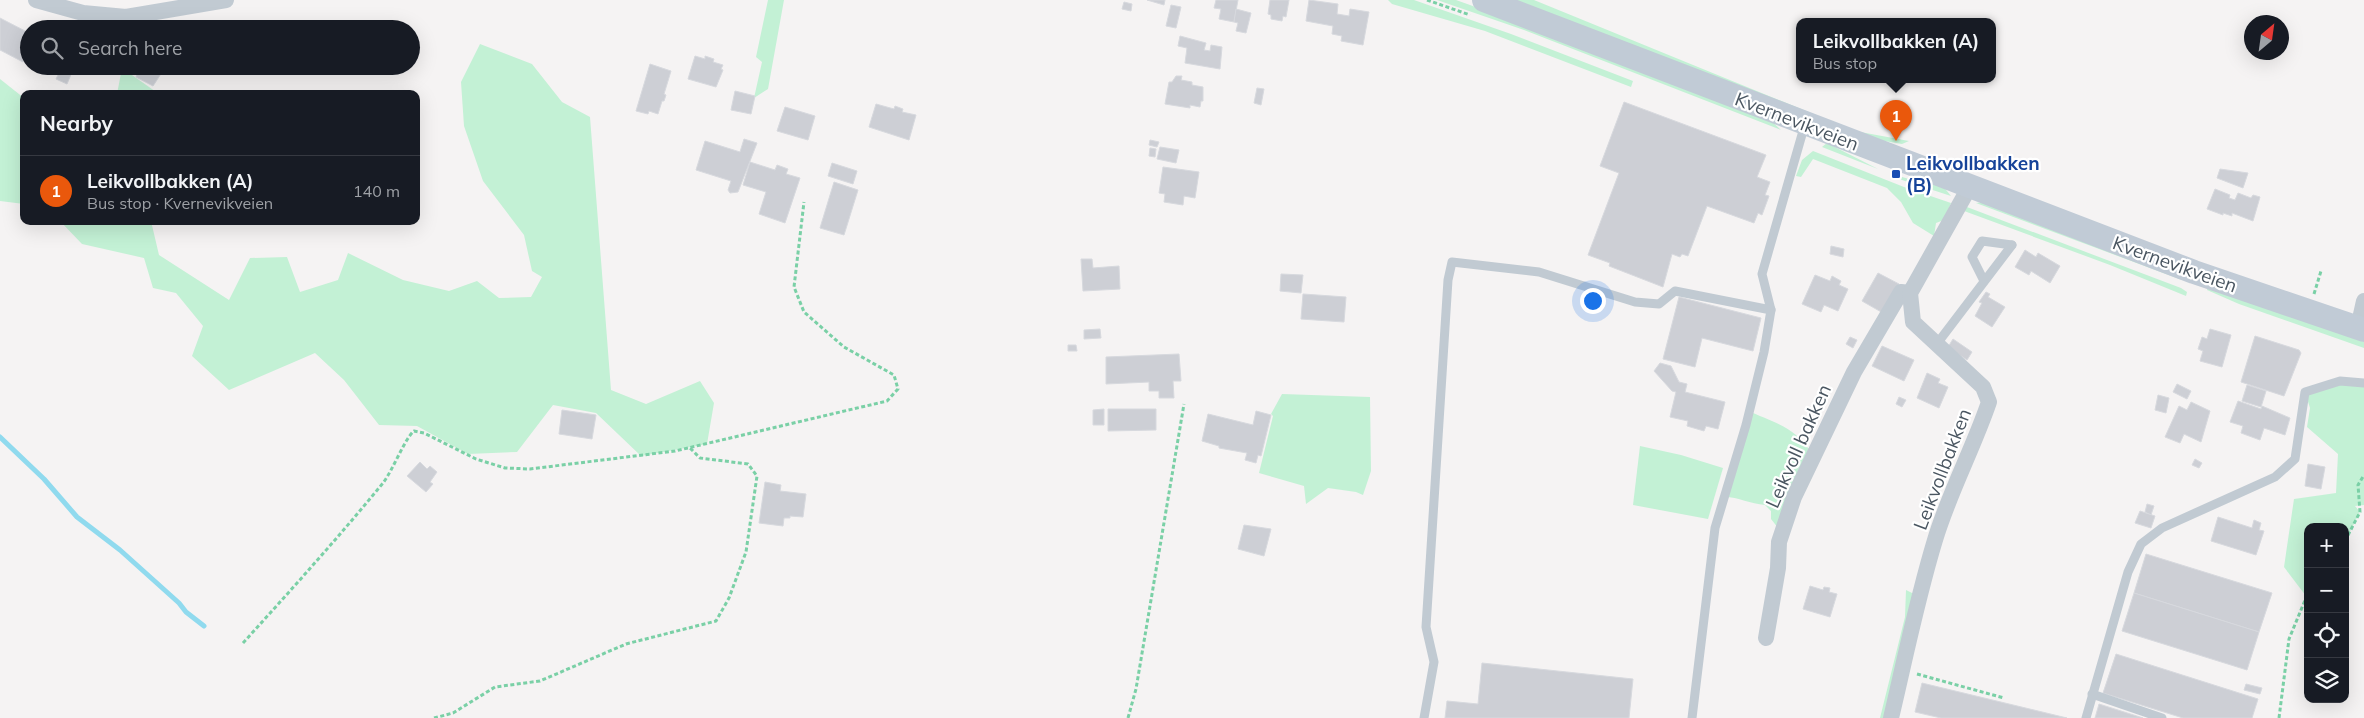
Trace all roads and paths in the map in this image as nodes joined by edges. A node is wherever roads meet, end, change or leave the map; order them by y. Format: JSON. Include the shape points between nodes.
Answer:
{"nodes":[{"id":1,"x":36,"y":0,"type":"edge"},
{"id":2,"x":226,"y":0,"type":"edge"},
{"id":3,"x":1484,"y":0,"type":"edge"},
{"id":4,"x":1805,"y":124,"type":"junction"},
{"id":5,"x":1970,"y":186,"type":"junction"},
{"id":6,"x":804,"y":202,"type":"dead end"},
{"id":7,"x":1984,"y":282,"type":"junction"},
{"id":8,"x":1910,"y":293,"type":"junction"},
{"id":9,"x":2364,"y":301,"type":"edge"},
{"id":10,"x":1771,"y":310,"type":"junction"},
{"id":11,"x":2361,"y":329,"type":"edge"},
{"id":12,"x":1936,"y":345,"type":"junction"},
{"id":13,"x":2364,"y":383,"type":"edge"},
{"id":14,"x":1184,"y":404,"type":"dead end"},
{"id":15,"x":690,"y":448,"type":"junction"},
{"id":16,"x":2364,"y":475,"type":"edge"},
{"id":17,"x":2362,"y":512,"type":"edge"},
{"id":18,"x":2349,"y":534,"type":"edge"},
{"id":19,"x":2304,"y":603,"type":"edge"},
{"id":20,"x":1766,"y":638,"type":"dead end"},
{"id":21,"x":243,"y":643,"type":"dead end"},
{"id":22,"x":1902,"y":670,"type":"junction"},
{"id":23,"x":2092,"y":694,"type":"junction"},
{"id":24,"x":2004,"y":698,"type":"dead end"},
{"id":25,"x":434,"y":718,"type":"edge"},
{"id":26,"x":1128,"y":718,"type":"edge"},
{"id":27,"x":1424,"y":718,"type":"edge"},
{"id":28,"x":1692,"y":718,"type":"edge"},
{"id":29,"x":1891,"y":718,"type":"edge"},
{"id":30,"x":2086,"y":718,"type":"edge"},
{"id":31,"x":2162,"y":718,"type":"edge"},
{"id":32,"x":2279,"y":718,"type":"edge"}],
"edges":[{"from":1,"to":2,"type":"street","via":[[83,13],[126,17]]},
{"from":3,"to":4,"type":"main road","name":"Kvernevikveien"},
{"from":4,"to":5,"type":"main road","name":"Kvernevikveien"},
{"from":4,"to":10,"type":"lane","via":[[1762,274]]},
{"from":5,"to":8,"type":"street"},
{"from":5,"to":11,"type":"main road","name":"Kvernevikveien","via":[[2194,272]]},
{"from":6,"to":15,"type":"path","via":[[794,287],[804,312],[844,347],[894,375],[898,389],[887,402]]},
{"from":7,"to":7,"type":"lane","via":[[1995,267],[2012,245],[1982,242],[1972,257]]},
{"from":7,"to":12,"type":"lane"},
{"from":8,"to":12,"type":"street","name":"Leikvollbakken","via":[[1913,322]]},
{"from":8,"to":20,"type":"street","name":"Leikvoll bakken","via":[[1901,292],[1854,372],[1794,497],[1779,542]]},
{"from":9,"to":11,"type":"street"},
{"from":10,"to":27,"type":"lane","via":[[1675,292],[1659,304],[1635,302],[1539,272],[1452,262],[1448,280],[1426,627],[1434,662]]},
{"from":10,"to":28,"type":"lane","via":[[1746,425],[1715,528]]},
{"from":12,"to":22,"type":"street","name":"Leikvollbakken","via":[[1983,387],[1989,402],[1935,540]]},
{"from":13,"to":23,"type":"lane","via":[[2340,381],[2305,392],[2295,459],[2275,477],[2162,528],[2141,544],[2128,572]]},
{"from":14,"to":26,"type":"path","via":[[1136,690]]},
{"from":15,"to":21,"type":"path","via":[[590,463],[506,468],[476,459],[414,431],[408,435],[398,460],[384,481]]},
{"from":15,"to":25,"type":"path","via":[[700,458],[748,464],[756,476],[746,552],[729,598],[716,621],[626,644],[540,682],[495,687],[453,713]]},
{"from":16,"to":17,"type":"path","via":[[2358,485]]},
{"from":17,"to":18,"type":"path"},
{"from":19,"to":32,"type":"path","via":[[2289,640]]},
{"from":22,"to":24,"type":"path"},
{"from":22,"to":29,"type":"street","name":"Leikvollbakken"},
{"from":23,"to":30,"type":"lane"},
{"from":23,"to":31,"type":"lane"}]}
